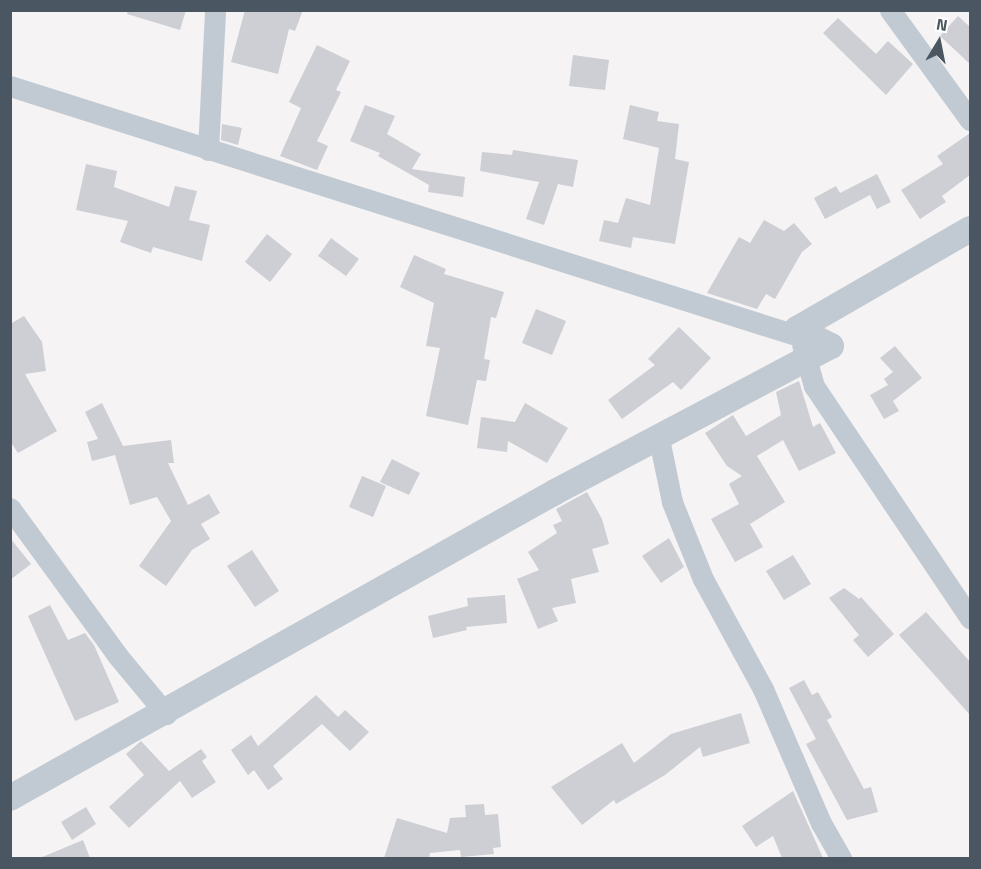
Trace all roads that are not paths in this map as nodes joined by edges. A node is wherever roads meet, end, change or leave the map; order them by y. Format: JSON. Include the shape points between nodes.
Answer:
{"nodes":[{"id":1,"x":215,"y":10,"type":"edge"},
{"id":2,"x":890,"y":10,"type":"edge"},
{"id":3,"x":10,"y":86,"type":"edge"},
{"id":4,"x":970,"y":120,"type":"edge"},
{"id":5,"x":208,"y":150,"type":"junction"},
{"id":6,"x":970,"y":230,"type":"edge"},
{"id":7,"x":797,"y":328,"type":"junction"},
{"id":8,"x":831,"y":346,"type":"junction"},
{"id":9,"x":659,"y":439,"type":"junction"},
{"id":10,"x":10,"y":508,"type":"edge"},
{"id":11,"x":970,"y":618,"type":"edge"},
{"id":12,"x":166,"y":714,"type":"junction"},
{"id":13,"x":10,"y":798,"type":"edge"},
{"id":14,"x":841,"y":858,"type":"edge"}],
"edges":[{"from":1,"to":5,"type":"street"},
{"from":2,"to":4,"type":"street"},
{"from":3,"to":5,"type":"street"},
{"from":5,"to":8,"type":"street"},
{"from":6,"to":7,"type":"street"},
{"from":7,"to":8,"type":"street"},
{"from":7,"to":11,"type":"street","via":[[814,386]]},
{"from":8,"to":9,"type":"street"},
{"from":9,"to":12,"type":"street","via":[[555,492]]},
{"from":9,"to":14,"type":"street","via":[[672,502],[703,579],[763,689],[820,823]]},
{"from":10,"to":12,"type":"street","via":[[117,655]]},
{"from":12,"to":13,"type":"street"}]}
